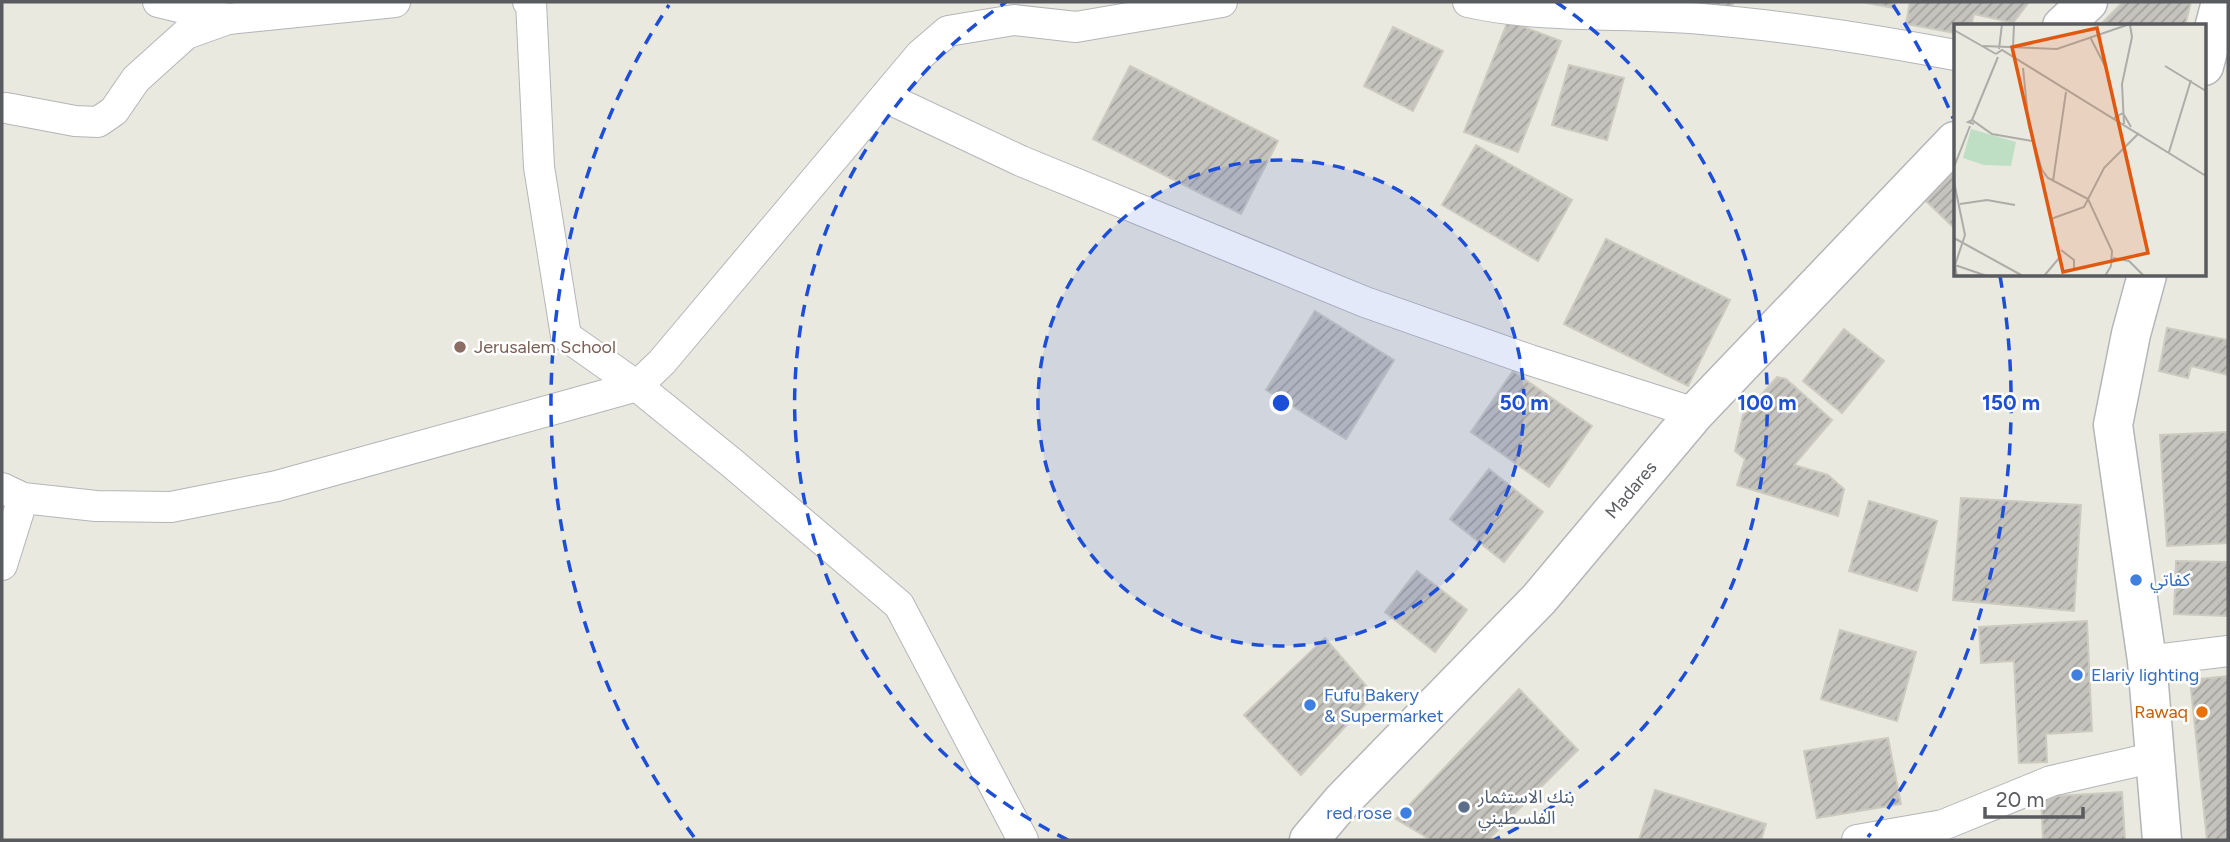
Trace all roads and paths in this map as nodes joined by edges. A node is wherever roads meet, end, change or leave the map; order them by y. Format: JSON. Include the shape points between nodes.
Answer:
{"nodes":[{"id":1,"x":158,"y":2,"type":"edge"},
{"id":2,"x":395,"y":2,"type":"edge"},
{"id":3,"x":528,"y":2,"type":"edge"},
{"id":4,"x":1222,"y":2,"type":"edge"},
{"id":5,"x":1468,"y":2,"type":"edge"},
{"id":6,"x":2068,"y":2,"type":"edge"},
{"id":7,"x":2088,"y":2,"type":"edge"},
{"id":8,"x":2219,"y":5,"type":"edge"},
{"id":9,"x":228,"y":19,"type":"junction"},
{"id":10,"x":2056,"y":24,"type":"edge"},
{"id":11,"x":2064,"y":24,"type":"edge"},
{"id":12,"x":1954,"y":55,"type":"edge"},
{"id":13,"x":2206,"y":58,"type":"edge"},
{"id":14,"x":885,"y":97,"type":"junction"},
{"id":15,"x":6,"y":108,"type":"dead end"},
{"id":16,"x":1954,"y":142,"type":"edge"},
{"id":17,"x":2147,"y":276,"type":"edge"},
{"id":18,"x":637,"y":386,"type":"junction"},
{"id":19,"x":1695,"y":413,"type":"junction"},
{"id":20,"x":12,"y":493,"type":"edge"},
{"id":21,"x":2,"y":565,"type":"edge"},
{"id":22,"x":2228,"y":651,"type":"edge"},
{"id":23,"x":2147,"y":661,"type":"junction"},
{"id":24,"x":2156,"y":757,"type":"junction"},
{"id":25,"x":1342,"y":801,"type":"junction"},
{"id":26,"x":1023,"y":840,"type":"edge"},
{"id":27,"x":1309,"y":840,"type":"edge"},
{"id":28,"x":1345,"y":840,"type":"edge"},
{"id":29,"x":1857,"y":840,"type":"edge"},
{"id":30,"x":2162,"y":840,"type":"edge"}],
"edges":[{"from":1,"to":9,"type":"street"},
{"from":2,"to":9,"type":"street"},
{"from":3,"to":18,"type":"street","via":[[539,166],[566,336]]},
{"from":4,"to":14,"type":"street","via":[[1076,27],[1014,20],[948,31],[920,55]]},
{"from":5,"to":12,"type":"street","via":[[1501,9],[1700,19],[1857,36]]},
{"from":6,"to":10,"type":"street"},
{"from":7,"to":11,"type":"street"},
{"from":8,"to":13,"type":"street"},
{"from":9,"to":15,"type":"street","via":[[186,34],[136,79],[114,111],[98,122]]},
{"from":14,"to":18,"type":"street"},
{"from":14,"to":19,"type":"street","via":[[1021,161],[1365,302]]},
{"from":16,"to":19,"type":"street","name":"Madares"},
{"from":17,"to":23,"type":"street","via":[[2113,425]]},
{"from":18,"to":20,"type":"street","via":[[277,486],[171,506],[96,506]]},
{"from":18,"to":26,"type":"street","via":[[899,605]]},
{"from":19,"to":25,"type":"street","name":"Madares","via":[[1539,598]]},
{"from":20,"to":21,"type":"street","via":[[16,525]]},
{"from":22,"to":23,"type":"street"},
{"from":23,"to":24,"type":"street"},
{"from":24,"to":29,"type":"street","via":[[2051,781],[1943,825]]},
{"from":24,"to":30,"type":"street"},
{"from":25,"to":27,"type":"street","name":"Madares"},
{"from":25,"to":28,"type":"street"}]}
